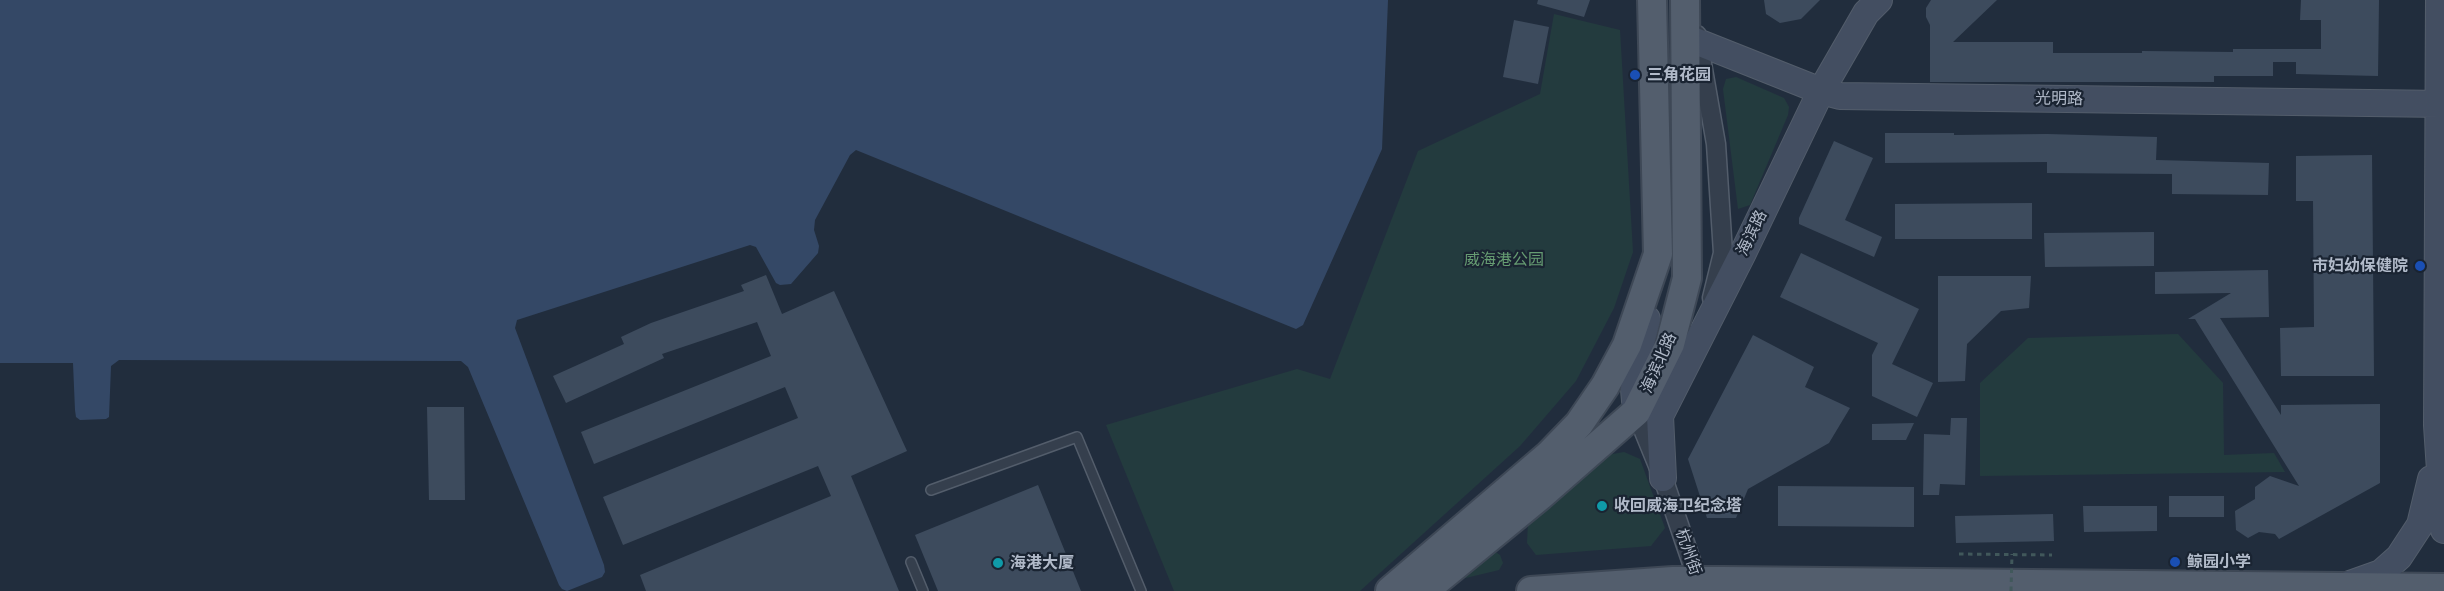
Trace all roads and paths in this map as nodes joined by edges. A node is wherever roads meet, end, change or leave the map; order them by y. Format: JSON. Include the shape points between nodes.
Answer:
{"nodes":[{"id":1,"x":1652,"y":0,"type":"edge"},
{"id":2,"x":1685,"y":0,"type":"edge"},
{"id":3,"x":1693,"y":0,"type":"edge"},
{"id":4,"x":1879,"y":0,"type":"edge"},
{"id":5,"x":2439,"y":0,"type":"edge"},
{"id":6,"x":1692,"y":39,"type":"junction"},
{"id":7,"x":1821,"y":91,"type":"junction"},
{"id":8,"x":2442,"y":104,"type":"edge"},
{"id":9,"x":1658,"y":254,"type":"junction"},
{"id":10,"x":1704,"y":329,"type":"junction"},
{"id":11,"x":1636,"y":412,"type":"junction"},
{"id":12,"x":2437,"y":424,"type":"junction"},
{"id":13,"x":1663,"y":478,"type":"junction"},
{"id":14,"x":931,"y":490,"type":"dead end"},
{"id":15,"x":2444,"y":530,"type":"edge"},
{"id":16,"x":1959,"y":554,"type":"dead end"},
{"id":17,"x":2012,"y":554,"type":"junction"},
{"id":18,"x":2052,"y":555,"type":"dead end"},
{"id":19,"x":911,"y":562,"type":"dead end"},
{"id":20,"x":1700,"y":586,"type":"edge"},
{"id":21,"x":2339,"y":588,"type":"junction"},
{"id":22,"x":2444,"y":588,"type":"edge"},
{"id":23,"x":2149,"y":589,"type":"edge"},
{"id":24,"x":923,"y":591,"type":"edge"},
{"id":25,"x":1141,"y":591,"type":"edge"},
{"id":26,"x":1390,"y":591,"type":"edge"},
{"id":27,"x":1424,"y":591,"type":"edge"},
{"id":28,"x":1531,"y":591,"type":"edge"},
{"id":29,"x":2011,"y":591,"type":"edge"}],
"edges":[{"from":1,"to":9,"type":"main road"},
{"from":2,"to":6,"type":"main road","name":"海滨北路"},
{"from":3,"to":6,"type":"street"},
{"from":4,"to":7,"type":"main road","name":"海滨路","via":[[1866,13]]},
{"from":5,"to":8,"type":"main road"},
{"from":6,"to":7,"type":"main road","name":"光明路"},
{"from":6,"to":10,"type":"street","via":[[1716,144],[1723,253]]},
{"from":6,"to":11,"type":"main road","name":"海滨北路","via":[[1688,278],[1670,344]]},
{"from":7,"to":8,"type":"main road","name":"光明路","via":[[1840,96]]},
{"from":7,"to":10,"type":"main road","name":"海滨路"},
{"from":8,"to":12,"type":"main road"},
{"from":9,"to":11,"type":"main road","via":[[1636,363]]},
{"from":9,"to":26,"type":"main road","via":[[1627,345],[1579,424],[1549,455]]},
{"from":10,"to":13,"type":"main road","name":"海滨路","via":[[1660,416]]},
{"from":11,"to":13,"type":"street","name":"杭州街"},
{"from":11,"to":27,"type":"main road","name":"海滨北路"},
{"from":12,"to":15,"type":"main road"},
{"from":12,"to":21,"type":"main road","via":[[2430,488],[2420,525],[2399,557],[2381,573]]},
{"from":13,"to":20,"type":"street","name":"杭州街"},
{"from":14,"to":25,"type":"lane","via":[[1077,437]]},
{"from":16,"to":17,"type":"path"},
{"from":17,"to":18,"type":"path"},
{"from":17,"to":29,"type":"path","bridge":true},
{"from":19,"to":24,"type":"lane"},
{"from":20,"to":23,"type":"main road"},
{"from":20,"to":28,"type":"main road"},
{"from":21,"to":22,"type":"main road"},
{"from":21,"to":23,"type":"main road"}]}
